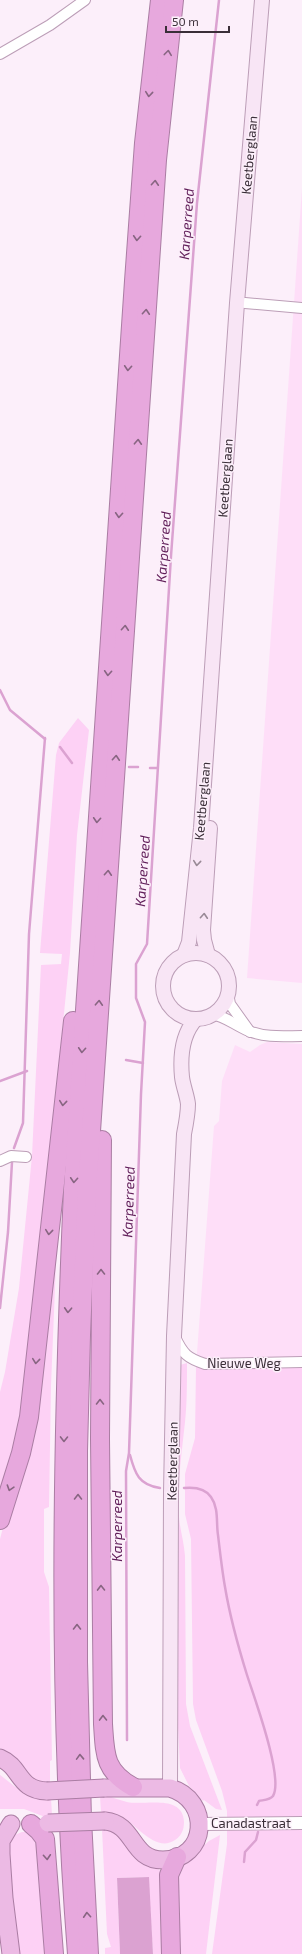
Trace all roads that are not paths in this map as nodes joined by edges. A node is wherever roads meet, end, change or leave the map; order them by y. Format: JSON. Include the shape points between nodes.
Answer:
{"nodes":[{"id":1,"x":85,"y":0,"type":"edge"},
{"id":2,"x":160,"y":0,"type":"edge"},
{"id":3,"x":174,"y":0,"type":"edge"},
{"id":4,"x":262,"y":0,"type":"edge"},
{"id":5,"x":269,"y":0,"type":"edge"},
{"id":6,"x":0,"y":54,"type":"edge"},
{"id":7,"x":245,"y":303,"type":"junction"},
{"id":8,"x":302,"y":308,"type":"edge"},
{"id":9,"x":88,"y":955,"type":"junction"},
{"id":10,"x":184,"y":955,"type":"junction"},
{"id":11,"x":208,"y":955,"type":"junction"},
{"id":12,"x":228,"y":993,"type":"junction"},
{"id":13,"x":172,"y":1008,"type":"junction"},
{"id":14,"x":212,"y":1014,"type":"junction"},
{"id":15,"x":196,"y":1019,"type":"junction"},
{"id":16,"x":250,"y":1032,"type":"junction"},
{"id":17,"x":302,"y":1036,"type":"edge"},
{"id":18,"x":97,"y":1042,"type":"junction"},
{"id":19,"x":184,"y":1134,"type":"junction"},
{"id":20,"x":26,"y":1157,"type":"dead end"},
{"id":21,"x":0,"y":1161,"type":"edge"},
{"id":22,"x":174,"y":1336,"type":"junction"},
{"id":23,"x":302,"y":1362,"type":"edge"},
{"id":24,"x":0,"y":1520,"type":"edge"},
{"id":25,"x":0,"y":1758,"type":"edge"},
{"id":26,"x":133,"y":1788,"type":"junction"},
{"id":27,"x":170,"y":1788,"type":"junction"},
{"id":28,"x":302,"y":1823,"type":"edge"},
{"id":29,"x":40,"y":1824,"type":"junction"},
{"id":30,"x":200,"y":1824,"type":"junction"},
{"id":31,"x":5,"y":1825,"type":"edge"},
{"id":32,"x":176,"y":1857,"type":"junction"},
{"id":33,"x":0,"y":1923,"type":"edge"},
{"id":34,"x":4,"y":1954,"type":"edge"},
{"id":35,"x":11,"y":1954,"type":"edge"},
{"id":36,"x":54,"y":1954,"type":"edge"},
{"id":37,"x":77,"y":1954,"type":"edge"},
{"id":38,"x":89,"y":1954,"type":"edge"},
{"id":39,"x":171,"y":1954,"type":"edge"}],
"edges":[{"from":1,"to":6,"type":"street"},
{"from":2,"to":9,"type":"highway","one_way":true,"via":[[144,143]]},
{"from":18,"to":3,"type":"highway","one_way":true,"via":[[156,176]]},
{"from":4,"to":10,"type":"main road","name":"Keetberglaan","one_way":true,"via":[[237,303],[201,828],[189,942]]},
{"from":5,"to":7,"type":"main road","name":"Keetberglaan"},
{"from":7,"to":8,"type":"street"},
{"from":11,"to":7,"type":"main road","name":"Keetberglaan","one_way":true,"via":[[203,930]]},
{"from":9,"to":24,"type":"highway","one_way":true,"via":[[78,972],[29,1417],[21,1453]]},
{"from":9,"to":37,"type":"highway","one_way":true,"via":[[73,1197],[64,1447],[67,1772]]},
{"from":10,"to":11,"type":"main road"},
{"from":10,"to":13,"type":"main road","via":[[171,964],[164,978],[164,991]]},
{"from":11,"to":12,"type":"main road","via":[[224,969]]},
{"from":12,"to":14,"type":"main road","via":[[222,1006]]},
{"from":12,"to":16,"type":"street","via":[[230,1004]]},
{"from":13,"to":15,"type":"main road","via":[[184,1016]]},
{"from":13,"to":19,"type":"main road","name":"Keetberglaan","via":[[176,1016],[177,1033],[176,1093]]},
{"from":14,"to":15,"type":"main road"},
{"from":14,"to":16,"type":"street"},
{"from":15,"to":19,"type":"main road","name":"Keetberglaan","via":[[187,1029],[184,1040],[182,1076],[188,1102],[188,1118]]},
{"from":16,"to":17,"type":"street","via":[[271,1036]]},
{"from":26,"to":18,"type":"highway","one_way":true,"via":[[120,1780],[107,1762],[103,1724],[100,1304],[104,1066]]},
{"from":38,"to":18,"type":"highway","one_way":true,"via":[[78,1662],[78,1467],[87,1190]]},
{"from":19,"to":22,"type":"main road","name":"Keetberglaan"},
{"from":20,"to":21,"type":"street","via":[[11,1156]]},
{"from":22,"to":23,"type":"street","name":"Nieuwe Weg","via":[[181,1350],[190,1359],[205,1364]]},
{"from":22,"to":27,"type":"main road","name":"Keetberglaan"},
{"from":25,"to":26,"type":"highway","bridge":true,"via":[[11,1765],[32,1789],[47,1791]]},
{"from":26,"to":27,"type":"highway"},
{"from":27,"to":30,"type":"highway","via":[[179,1790],[194,1804]]},
{"from":28,"to":30,"type":"street","name":"Canadastraat"},
{"from":29,"to":31,"type":"highway"},
{"from":29,"to":32,"type":"highway","bridge":true,"via":[[114,1822],[122,1826],[138,1848],[152,1859],[169,1860]]},
{"from":29,"to":36,"type":"highway","one_way":true,"via":[[39,1831],[45,1839]]},
{"from":30,"to":32,"type":"highway","via":[[195,1843],[189,1850]]},
{"from":31,"to":35,"type":"highway","via":[[1,1854]]},
{"from":32,"to":39,"type":"highway","via":[[169,1875]]},
{"from":33,"to":34,"type":"highway"}]}
